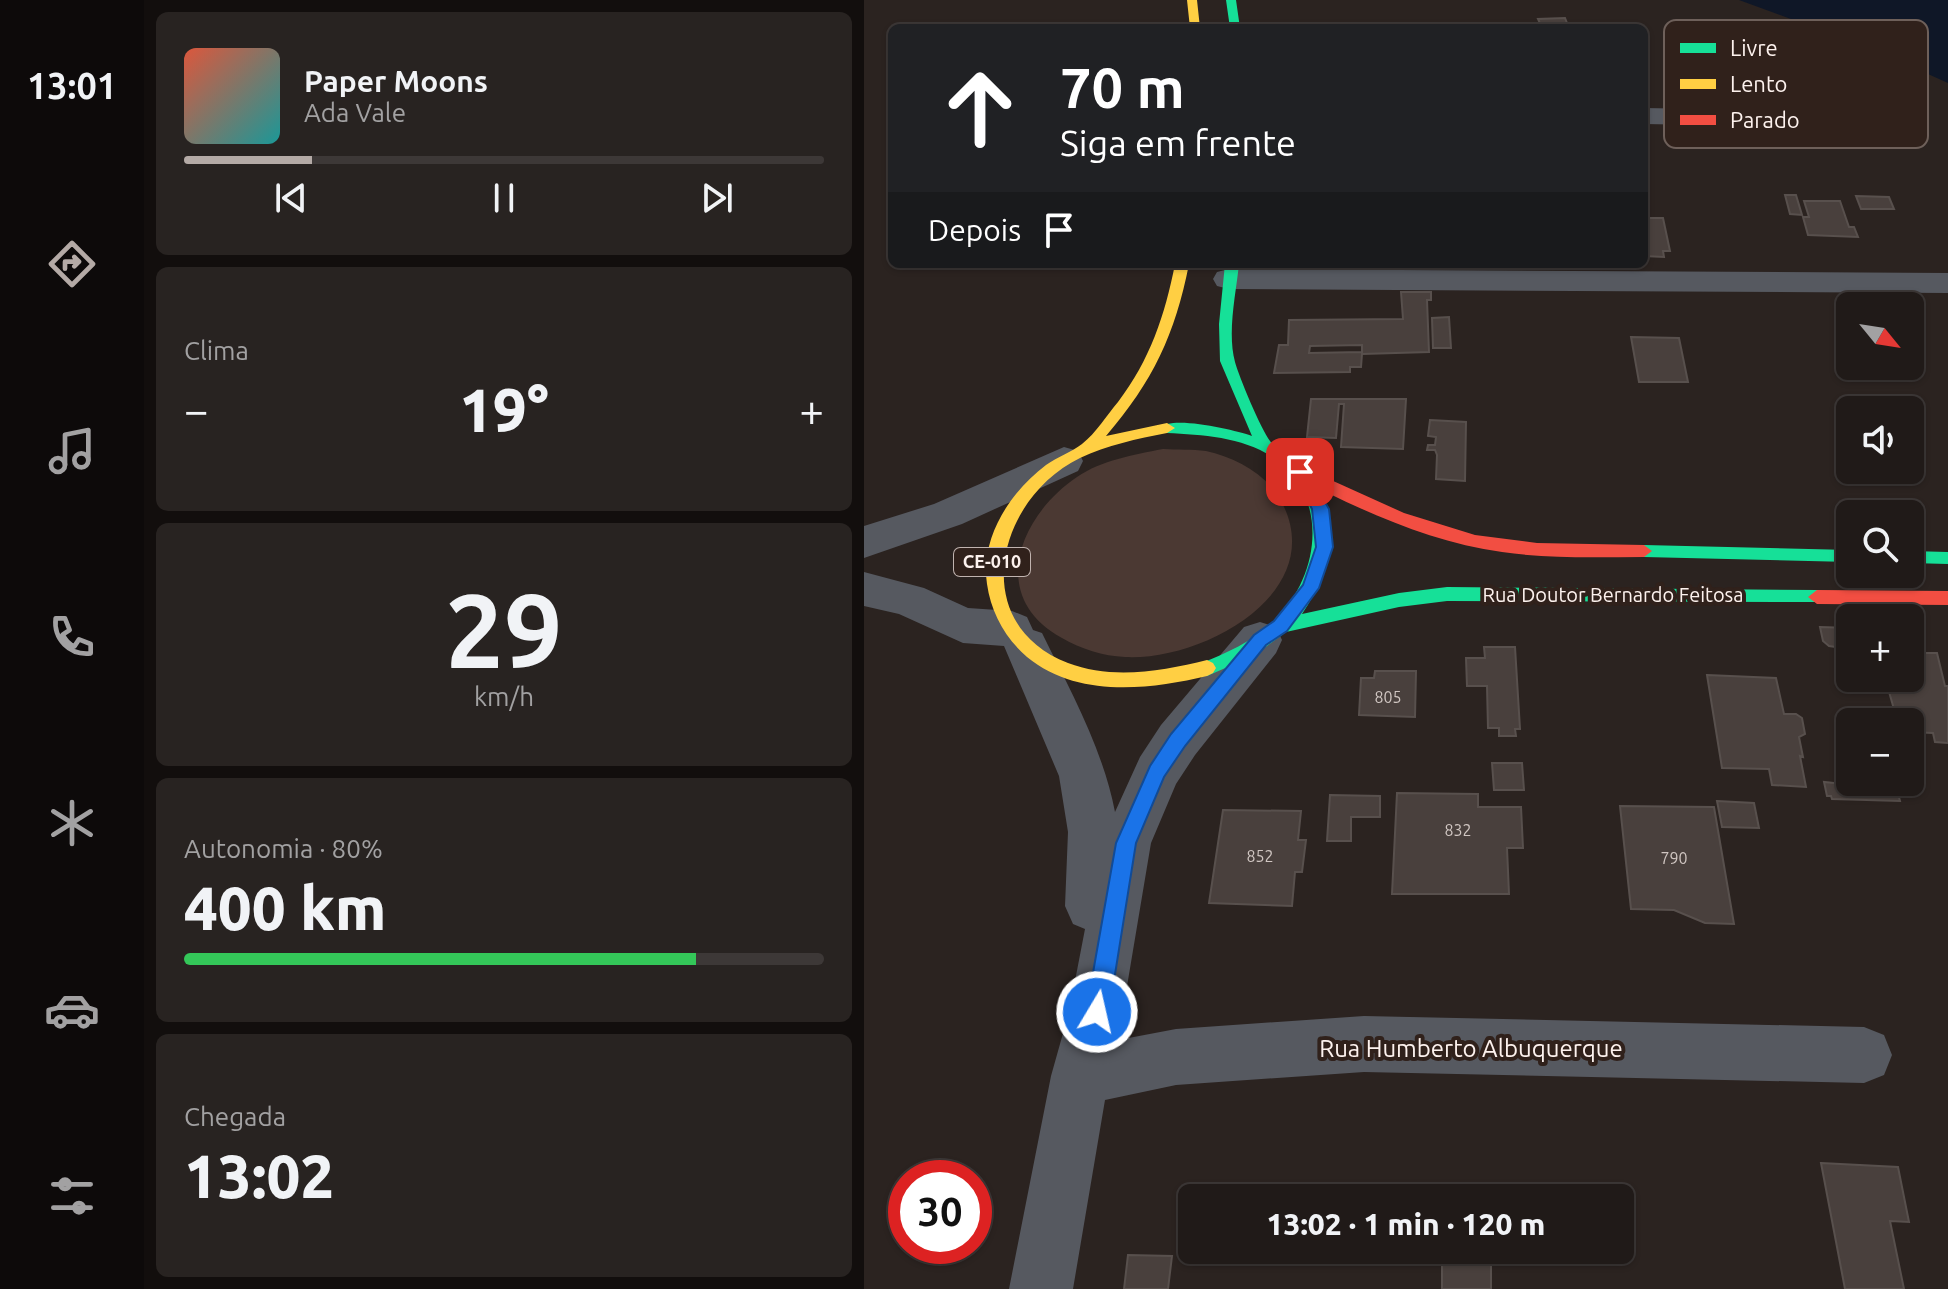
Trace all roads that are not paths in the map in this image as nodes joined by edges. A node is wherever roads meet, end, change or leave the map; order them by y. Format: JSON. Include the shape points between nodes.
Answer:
{"nodes":[{"id":1,"x":1192,"y":0,"type":"edge"},
{"id":2,"x":1231,"y":0,"type":"edge"},
{"id":3,"x":1195,"y":24,"type":"edge"},
{"id":4,"x":1234,"y":24,"type":"edge"},
{"id":5,"x":1181,"y":268,"type":"edge"},
{"id":6,"x":1230,"y":271,"type":"edge"},
{"id":7,"x":1948,"y":283,"type":"edge"},
{"id":8,"x":1264,"y":446,"type":"junction"},
{"id":9,"x":1076,"y":455,"type":"junction"},
{"id":10,"x":1300,"y":472,"type":"junction"},
{"id":11,"x":864,"y":542,"type":"edge"},
{"id":12,"x":1836,"y":556,"type":"edge"},
{"id":13,"x":1924,"y":557,"type":"edge"},
{"id":14,"x":1948,"y":558,"type":"edge"},
{"id":15,"x":864,"y":589,"type":"edge"},
{"id":16,"x":1948,"y":598,"type":"edge"},
{"id":17,"x":1270,"y":633,"type":"junction"},
{"id":18,"x":1019,"y":638,"type":"junction"},
{"id":19,"x":1864,"y":1055,"type":"dead end"},
{"id":20,"x":1080,"y":1076,"type":"junction"},
{"id":21,"x":1041,"y":1289,"type":"edge"}],
"edges":[{"from":1,"to":3,"type":"main road"},
{"from":2,"to":4,"type":"main road"},
{"from":5,"to":9,"type":"main road","number":"CE-010","via":[[1165,336],[1147,375]]},
{"from":6,"to":7,"type":"street"},
{"from":6,"to":8,"type":"main road","via":[[1227,361]]},
{"from":8,"to":9,"type":"main road","number":"CE-010","via":[[1219,431],[1167,428],[1115,438]]},
{"from":8,"to":10,"type":"main road","number":"CE-010"},
{"from":9,"to":11,"type":"street","via":[[948,514]]},
{"from":9,"to":18,"type":"main road","number":"CE-010","via":[[1026,492],[999,532],[990,573],[999,612]]},
{"from":10,"to":12,"type":"main road","name":"Rua Doutor Bernardo Feitosa","via":[[1392,518],[1485,544]]},
{"from":10,"to":17,"type":"main road","number":"CE-010","via":[[1321,509],[1324,547],[1311,588]]},
{"from":13,"to":14,"type":"main road"},
{"from":15,"to":18,"type":"street","via":[[909,600],[963,625]]},
{"from":16,"to":17,"type":"main road","name":"Rua Doutor Bernardo Feitosa","via":[[1447,594],[1399,600]]},
{"from":17,"to":18,"type":"main road","number":"CE-010","via":[[1235,657],[1180,676],[1122,681],[1068,671]]},
{"from":17,"to":20,"type":"street","via":[[1178,740],[1137,812],[1119,873],[1097,1012]]},
{"from":18,"to":20,"type":"street","via":[[1078,760],[1092,835],[1092,896],[1078,1012]]},
{"from":19,"to":20,"type":"street","name":"Rua Humberto Albuquerque","via":[[1364,1044],[1176,1057]]},
{"from":20,"to":21,"type":"street"}]}
